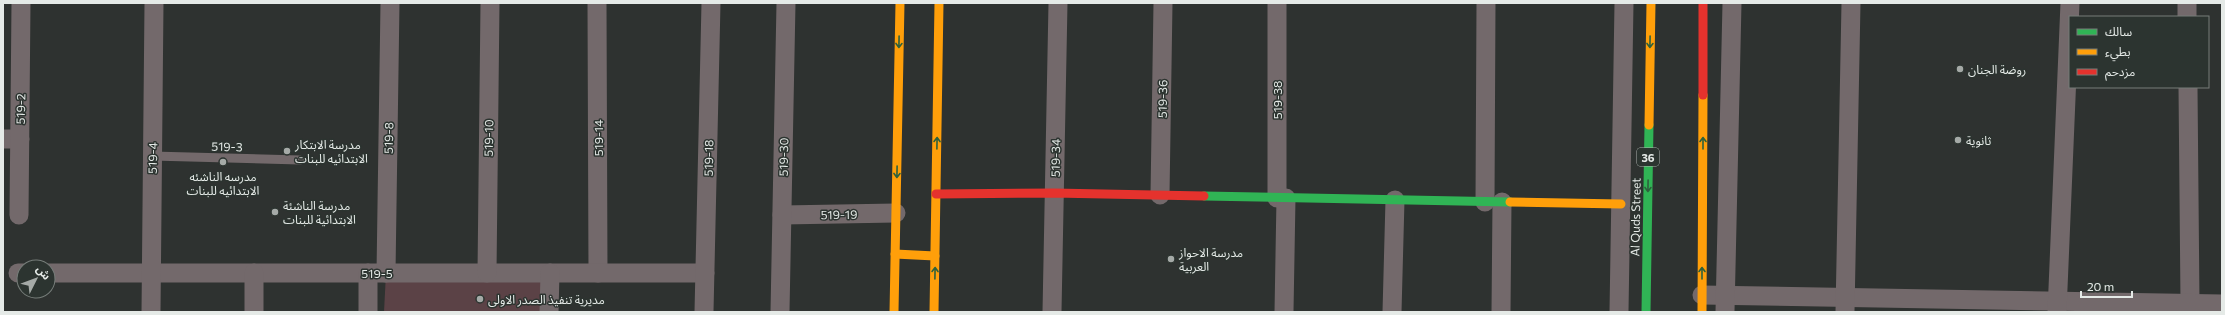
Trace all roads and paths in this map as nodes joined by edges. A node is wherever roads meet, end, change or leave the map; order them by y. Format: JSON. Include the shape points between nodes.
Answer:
{"nodes":[{"id":1,"x":21,"y":3,"type":"edge"},
{"id":2,"x":154,"y":3,"type":"edge"},
{"id":3,"x":390,"y":3,"type":"edge"},
{"id":4,"x":490,"y":3,"type":"edge"},
{"id":5,"x":597,"y":3,"type":"edge"},
{"id":6,"x":711,"y":3,"type":"edge"},
{"id":7,"x":786,"y":3,"type":"edge"},
{"id":8,"x":900,"y":3,"type":"edge"},
{"id":9,"x":939,"y":3,"type":"edge"},
{"id":10,"x":1058,"y":3,"type":"edge"},
{"id":11,"x":1163,"y":3,"type":"edge"},
{"id":12,"x":1277,"y":3,"type":"edge"},
{"id":13,"x":1486,"y":3,"type":"edge"},
{"id":14,"x":1624,"y":3,"type":"edge"},
{"id":15,"x":1651,"y":3,"type":"edge"},
{"id":16,"x":1703,"y":3,"type":"edge"},
{"id":17,"x":1732,"y":3,"type":"edge"},
{"id":18,"x":1851,"y":3,"type":"edge"},
{"id":19,"x":2070,"y":3,"type":"edge"},
{"id":20,"x":2187,"y":3,"type":"edge"},
{"id":21,"x":2069,"y":16,"type":"edge"},
{"id":22,"x":2187,"y":16,"type":"edge"},
{"id":23,"x":2069,"y":26,"type":"edge"},
{"id":24,"x":2188,"y":88,"type":"edge"},
{"id":25,"x":11,"y":139,"type":"edge"},
{"id":26,"x":152,"y":156,"type":"junction"},
{"id":27,"x":300,"y":160,"type":"dead end"},
{"id":28,"x":1054,"y":193,"type":"junction"},
{"id":29,"x":936,"y":194,"type":"junction"},
{"id":30,"x":1160,"y":195,"type":"junction"},
{"id":31,"x":1282,"y":198,"type":"junction"},
{"id":32,"x":1395,"y":200,"type":"junction"},
{"id":33,"x":1494,"y":202,"type":"junction"},
{"id":34,"x":1620,"y":204,"type":"junction"},
{"id":35,"x":896,"y":213,"type":"junction"},
{"id":36,"x":19,"y":215,"type":"dead end"},
{"id":37,"x":782,"y":215,"type":"junction"},
{"id":38,"x":895,"y":254,"type":"junction"},
{"id":39,"x":935,"y":256,"type":"junction"},
{"id":40,"x":56,"y":273,"type":"edge"},
{"id":41,"x":151,"y":273,"type":"junction"},
{"id":42,"x":254,"y":273,"type":"junction"},
{"id":43,"x":377,"y":273,"type":"junction"},
{"id":44,"x":487,"y":273,"type":"junction"},
{"id":45,"x":550,"y":273,"type":"junction"},
{"id":46,"x":598,"y":273,"type":"junction"},
{"id":47,"x":705,"y":273,"type":"junction"},
{"id":48,"x":2190,"y":303,"type":"junction"},
{"id":49,"x":1702,"y":304,"type":"edge"},
{"id":50,"x":1726,"y":304,"type":"edge"},
{"id":51,"x":2222,"y":304,"type":"edge"},
{"id":52,"x":1845,"y":305,"type":"edge"},
{"id":53,"x":1946,"y":306,"type":"edge"},
{"id":54,"x":2057,"y":307,"type":"edge"},
{"id":55,"x":151,"y":312,"type":"edge"},
{"id":56,"x":254,"y":312,"type":"edge"},
{"id":57,"x":368,"y":312,"type":"edge"},
{"id":58,"x":549,"y":312,"type":"edge"},
{"id":59,"x":704,"y":312,"type":"edge"},
{"id":60,"x":780,"y":312,"type":"edge"},
{"id":61,"x":894,"y":312,"type":"edge"},
{"id":62,"x":934,"y":312,"type":"edge"},
{"id":63,"x":1052,"y":312,"type":"edge"},
{"id":64,"x":1284,"y":312,"type":"edge"},
{"id":65,"x":1392,"y":312,"type":"edge"},
{"id":66,"x":1501,"y":312,"type":"edge"},
{"id":67,"x":1620,"y":312,"type":"edge"},
{"id":68,"x":1646,"y":312,"type":"edge"}],
"edges":[{"from":1,"to":25,"type":"street","name":"519-2"},
{"from":2,"to":26,"type":"street","name":"519-4"},
{"from":3,"to":43,"type":"street","name":"519-8"},
{"from":4,"to":44,"type":"street","name":"519-10"},
{"from":5,"to":46,"type":"street","name":"519-14"},
{"from":6,"to":47,"type":"street","name":"519-18"},
{"from":7,"to":37,"type":"street","name":"519-30"},
{"from":8,"to":35,"type":"street","one_way":true},
{"from":29,"to":9,"type":"street","one_way":true},
{"from":10,"to":28,"type":"street","name":"519-34"},
{"from":11,"to":30,"type":"street","name":"519-36"},
{"from":12,"to":31,"type":"street","name":"519-38"},
{"from":13,"to":33,"type":"street"},
{"from":14,"to":34,"type":"street"},
{"from":15,"to":68,"type":"street","name":"Al Quds Street","number":"36","one_way":true},
{"from":49,"to":16,"type":"street","one_way":true},
{"from":17,"to":50,"type":"street"},
{"from":18,"to":52,"type":"street"},
{"from":19,"to":21,"type":"street"},
{"from":20,"to":22,"type":"street"},
{"from":23,"to":54,"type":"street"},
{"from":24,"to":48,"type":"street"},
{"from":25,"to":36,"type":"street","name":"519-2"},
{"from":26,"to":27,"type":"lane","name":"519-3"},
{"from":26,"to":41,"type":"street","name":"519-4"},
{"from":28,"to":29,"type":"street"},
{"from":28,"to":30,"type":"street"},
{"from":28,"to":63,"type":"street","name":"519-34"},
{"from":29,"to":39,"type":"street"},
{"from":30,"to":31,"type":"street"},
{"from":31,"to":32,"type":"street"},
{"from":31,"to":64,"type":"street","name":"519-38"},
{"from":32,"to":33,"type":"street"},
{"from":32,"to":65,"type":"street"},
{"from":33,"to":34,"type":"street"},
{"from":33,"to":66,"type":"street"},
{"from":34,"to":67,"type":"street"},
{"from":35,"to":37,"type":"street","name":"519-19"},
{"from":35,"to":38,"type":"street"},
{"from":37,"to":60,"type":"street","name":"519-30"},
{"from":38,"to":39,"type":"street"},
{"from":38,"to":61,"type":"street"},
{"from":62,"to":39,"type":"street","one_way":true},
{"from":40,"to":41,"type":"street","name":"519-5"},
{"from":41,"to":42,"type":"street","name":"519-5"},
{"from":41,"to":55,"type":"street","name":"519-4"},
{"from":42,"to":43,"type":"street","name":"519-5"},
{"from":42,"to":56,"type":"street"},
{"from":43,"to":44,"type":"street","name":"519-5"},
{"from":43,"to":57,"type":"street","name":"519-8"},
{"from":44,"to":45,"type":"street","name":"519-5"},
{"from":45,"to":46,"type":"street","name":"519-5"},
{"from":45,"to":58,"type":"street"},
{"from":46,"to":47,"type":"street","name":"519-5"},
{"from":47,"to":59,"type":"street","name":"519-18"},
{"from":48,"to":51,"type":"street"},
{"from":48,"to":54,"type":"street"},
{"from":49,"to":50,"type":"street"},
{"from":50,"to":52,"type":"street"},
{"from":52,"to":53,"type":"street"},
{"from":53,"to":54,"type":"street"}]}
